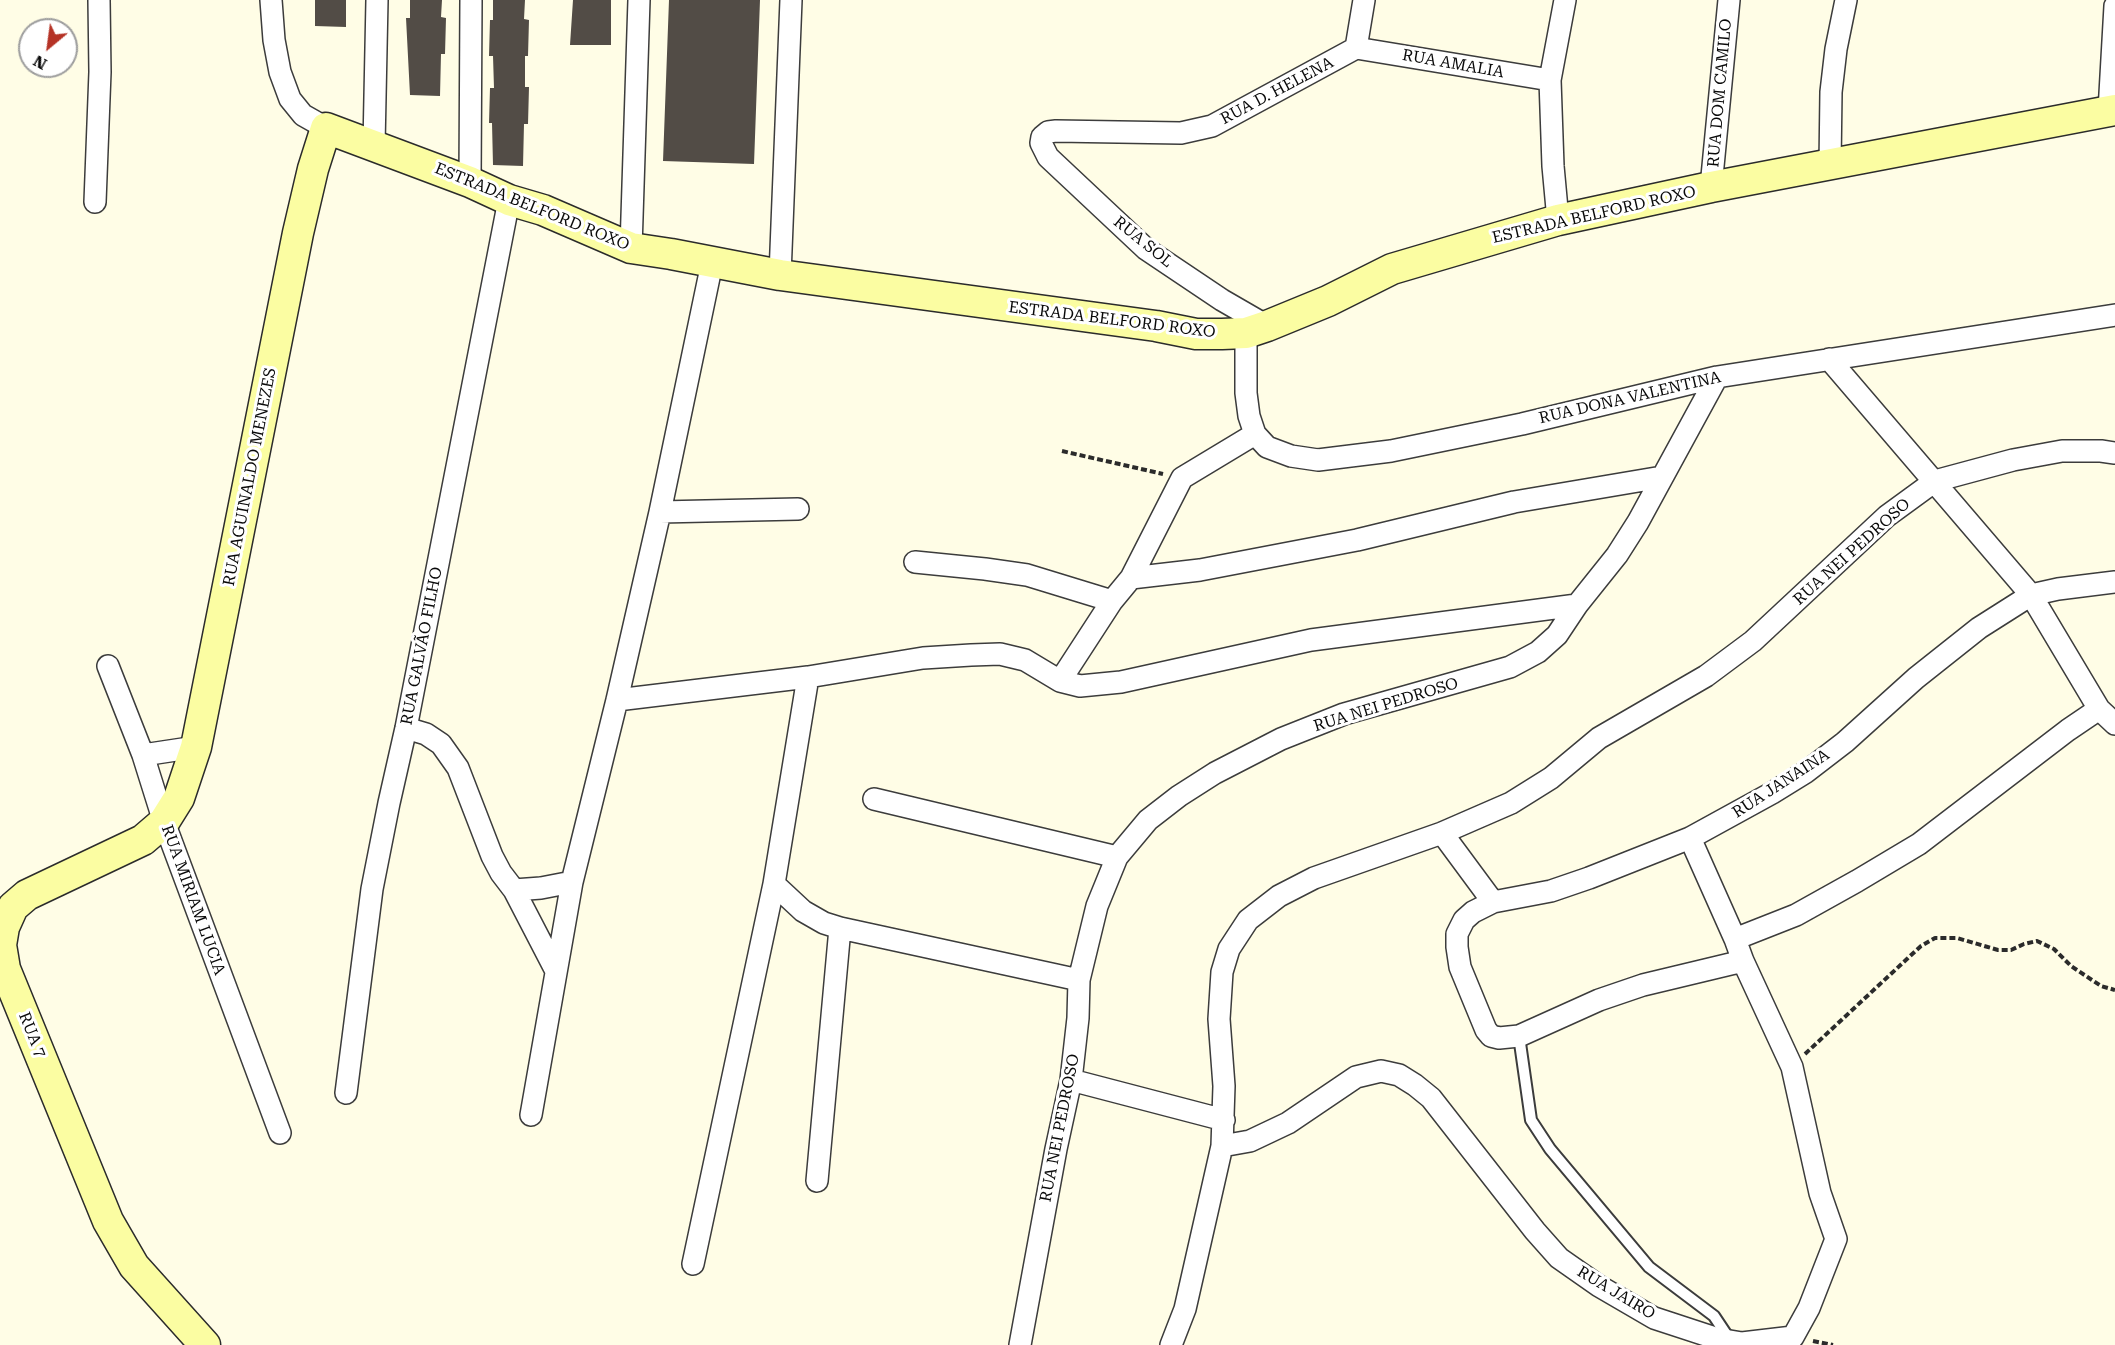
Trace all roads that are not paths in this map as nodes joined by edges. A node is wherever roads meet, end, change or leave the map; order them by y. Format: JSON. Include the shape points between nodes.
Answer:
{"nodes":[{"id":1,"x":99,"y":0,"type":"edge"},
{"id":2,"x":271,"y":0,"type":"edge"},
{"id":3,"x":377,"y":0,"type":"edge"},
{"id":4,"x":471,"y":0,"type":"edge"},
{"id":5,"x":639,"y":0,"type":"edge"},
{"id":6,"x":791,"y":0,"type":"edge"},
{"id":7,"x":1364,"y":0,"type":"edge"},
{"id":8,"x":1565,"y":0,"type":"edge"},
{"id":9,"x":1729,"y":0,"type":"edge"},
{"id":10,"x":1846,"y":0,"type":"edge"},
{"id":11,"x":2115,"y":6,"type":"edge"},
{"id":12,"x":1356,"y":48,"type":"junction"},
{"id":13,"x":1550,"y":80,"type":"junction"},
{"id":14,"x":2112,"y":111,"type":"edge"},
{"id":15,"x":326,"y":128,"type":"junction"},
{"id":16,"x":1042,"y":137,"type":"joint"},
{"id":17,"x":374,"y":145,"type":"junction"},
{"id":18,"x":1830,"y":165,"type":"junction"},
{"id":19,"x":470,"y":182,"type":"junction"},
{"id":20,"x":1711,"y":187,"type":"junction"},
{"id":21,"x":509,"y":200,"type":"junction"},
{"id":22,"x":95,"y":202,"type":"dead end"},
{"id":23,"x":1558,"y":220,"type":"junction"},
{"id":24,"x":631,"y":248,"type":"junction"},
{"id":25,"x":712,"y":263,"type":"junction"},
{"id":26,"x":780,"y":275,"type":"junction"},
{"id":27,"x":2115,"y":315,"type":"edge"},
{"id":28,"x":1257,"y":329,"type":"junction"},
{"id":29,"x":1829,"y":359,"type":"junction"},
{"id":30,"x":1717,"y":377,"type":"junction"},
{"id":31,"x":1255,"y":434,"type":"junction"},
{"id":32,"x":2115,"y":453,"type":"edge"},
{"id":33,"x":1662,"y":477,"type":"junction"},
{"id":34,"x":1935,"y":481,"type":"junction"},
{"id":35,"x":798,"y":509,"type":"dead end"},
{"id":36,"x":660,"y":512,"type":"junction"},
{"id":37,"x":915,"y":562,"type":"dead end"},
{"id":38,"x":1131,"y":578,"type":"junction"},
{"id":39,"x":2115,"y":582,"type":"edge"},
{"id":40,"x":2031,"y":595,"type":"junction"},
{"id":41,"x":1112,"y":601,"type":"junction"},
{"id":42,"x":1577,"y":605,"type":"junction"},
{"id":43,"x":108,"y":666,"type":"dead end"},
{"id":44,"x":808,"y":677,"type":"junction"},
{"id":45,"x":1060,"y":681,"type":"junction"},
{"id":46,"x":617,"y":700,"type":"junction"},
{"id":47,"x":2099,"y":709,"type":"junction"},
{"id":48,"x":2115,"y":724,"type":"edge"},
{"id":49,"x":406,"y":728,"type":"junction"},
{"id":50,"x":196,"y":747,"type":"junction"},
{"id":51,"x":143,"y":755,"type":"junction"},
{"id":52,"x":874,"y":799,"type":"dead end"},
{"id":53,"x":164,"y":822,"type":"junction"},
{"id":54,"x":1442,"y":833,"type":"junction"},
{"id":55,"x":1690,"y":838,"type":"junction"},
{"id":56,"x":1117,"y":857,"type":"junction"},
{"id":57,"x":572,"y":882,"type":"junction"},
{"id":58,"x":774,"y":884,"type":"junction"},
{"id":59,"x":514,"y":890,"type":"junction"},
{"id":60,"x":1493,"y":902,"type":"junction"},
{"id":61,"x":840,"y":928,"type":"junction"},
{"id":62,"x":1736,"y":939,"type":"junction"},
{"id":63,"x":1743,"y":961,"type":"junction"},
{"id":64,"x":556,"y":971,"type":"junction"},
{"id":65,"x":1079,"y":980,"type":"junction"},
{"id":66,"x":1519,"y":1036,"type":"junction"},
{"id":67,"x":1071,"y":1080,"type":"junction"},
{"id":68,"x":346,"y":1093,"type":"dead end"},
{"id":69,"x":531,"y":1115,"type":"dead end"},
{"id":70,"x":1224,"y":1120,"type":"junction"},
{"id":71,"x":280,"y":1133,"type":"dead end"},
{"id":72,"x":1222,"y":1146,"type":"junction"},
{"id":73,"x":817,"y":1181,"type":"dead end"},
{"id":74,"x":693,"y":1264,"type":"dead end"},
{"id":75,"x":1731,"y":1341,"type":"junction"},
{"id":76,"x":204,"y":1345,"type":"edge"},
{"id":77,"x":1020,"y":1345,"type":"edge"},
{"id":78,"x":1171,"y":1345,"type":"edge"}],
"edges":[{"from":1,"to":22,"type":"street"},
{"from":2,"to":15,"type":"street","name":"ESTRADA BELFORD ROXO","via":[[280,72],[290,99],[303,115]]},
{"from":3,"to":17,"type":"street"},
{"from":4,"to":19,"type":"street"},
{"from":5,"to":24,"type":"street"},
{"from":6,"to":26,"type":"street"},
{"from":7,"to":12,"type":"street"},
{"from":8,"to":13,"type":"street"},
{"from":9,"to":20,"type":"street","name":"RUA DOM CAMILO"},
{"from":10,"to":18,"type":"street","via":[[1831,92]]},
{"from":11,"to":14,"type":"street"},
{"from":12,"to":13,"type":"street","name":"RUA AMALIA"},
{"from":12,"to":16,"type":"street","name":"RUA D. HELENA","via":[[1212,126],[1180,134],[1056,131]]},
{"from":13,"to":23,"type":"street"},
{"from":14,"to":18,"type":"street","name":"ESTRADA BELFORD ROXO"},
{"from":15,"to":17,"type":"street","name":"ESTRADA BELFORD ROXO"},
{"from":15,"to":50,"type":"street","name":"RUA AGUINALDO MENEZES","via":[[298,233]]},
{"from":16,"to":28,"type":"street","name":"RUA SOL","via":[[1048,157],[1146,249],[1222,300]]},
{"from":17,"to":19,"type":"street","name":"ESTRADA BELFORD ROXO"},
{"from":18,"to":20,"type":"street","name":"ESTRADA BELFORD ROXO"},
{"from":19,"to":21,"type":"street","name":"ESTRADA BELFORD ROXO"},
{"from":20,"to":23,"type":"street","name":"ESTRADA BELFORD ROXO"},
{"from":21,"to":24,"type":"street","name":"ESTRADA BELFORD ROXO","via":[[543,210]]},
{"from":21,"to":49,"type":"street","name":"RUA GALVÃO FILHO"},
{"from":23,"to":28,"type":"street","name":"ESTRADA BELFORD ROXO","via":[[1392,269]]},
{"from":24,"to":25,"type":"street","name":"ESTRADA BELFORD ROXO"},
{"from":25,"to":26,"type":"street","name":"ESTRADA BELFORD ROXO"},
{"from":25,"to":36,"type":"street"},
{"from":26,"to":28,"type":"street","name":"ESTRADA BELFORD ROXO","via":[[1196,334]]},
{"from":27,"to":29,"type":"street","name":"RUA DONA VALENTINA"},
{"from":28,"to":31,"type":"street","via":[[1246,393]]},
{"from":29,"to":30,"type":"street","name":"RUA DONA VALENTINA"},
{"from":29,"to":34,"type":"street"},
{"from":30,"to":31,"type":"street","name":"RUA DONA VALENTINA","via":[[1391,451],[1318,460],[1267,447]]},
{"from":30,"to":33,"type":"street","name":"RUA NEI PEDROSO"},
{"from":31,"to":38,"type":"street","via":[[1182,478]]},
{"from":32,"to":34,"type":"street","via":[[2062,451]]},
{"from":33,"to":38,"type":"street","via":[[1514,502],[1357,540],[1200,570]]},
{"from":33,"to":42,"type":"street","name":"RUA NEI PEDROSO","via":[[1617,555]]},
{"from":34,"to":40,"type":"street"},
{"from":34,"to":54,"type":"street","name":"RUA NEI PEDROSO","via":[[1887,516],[1753,641],[1706,676],[1599,738],[1551,778],[1511,803]]},
{"from":35,"to":36,"type":"street"},
{"from":36,"to":46,"type":"street"},
{"from":37,"to":41,"type":"street","via":[[1027,575]]},
{"from":38,"to":41,"type":"street"},
{"from":39,"to":40,"type":"street"},
{"from":40,"to":47,"type":"street"},
{"from":40,"to":55,"type":"street","name":"RUA JANAINA","via":[[1979,628],[1806,772]]},
{"from":41,"to":45,"type":"street"},
{"from":42,"to":45,"type":"street","via":[[1311,640],[1121,682],[1080,686]]},
{"from":42,"to":56,"type":"street","name":"RUA NEI PEDROSO","via":[[1557,635],[1538,652],[1510,667],[1344,714],[1281,739],[1215,773],[1148,820]]},
{"from":43,"to":51,"type":"street","name":"RUA MIRIAM LUCIA"},
{"from":44,"to":45,"type":"street","via":[[923,658],[1000,654],[1025,660]]},
{"from":44,"to":46,"type":"street"},
{"from":44,"to":58,"type":"street"},
{"from":46,"to":57,"type":"street"},
{"from":47,"to":48,"type":"street"},
{"from":47,"to":62,"type":"street","via":[[1919,844],[1796,915]]},
{"from":49,"to":59,"type":"street","via":[[441,744],[458,768],[492,856]]},
{"from":49,"to":68,"type":"street","name":"RUA GALVÃO FILHO","via":[[372,889]]},
{"from":50,"to":51,"type":"street"},
{"from":50,"to":53,"type":"street","name":"RUA AGUINALDO MENEZES","via":[[179,798]]},
{"from":51,"to":53,"type":"street","name":"RUA MIRIAM LUCIA"},
{"from":52,"to":56,"type":"street"},
{"from":53,"to":71,"type":"street","name":"RUA MIRIAM LUCIA"},
{"from":53,"to":76,"type":"street","name":"RUA 7","via":[[125,850],[27,895],[13,907],[1,945],[5,969],[108,1221],[134,1266]]},
{"from":54,"to":60,"type":"street"},
{"from":54,"to":70,"type":"street","name":"RUA NEI PEDROSO","via":[[1314,878],[1280,896],[1248,920],[1229,949],[1222,972],[1219,1019]]},
{"from":55,"to":60,"type":"street","name":"RUA JANAINA","via":[[1551,891]]},
{"from":55,"to":62,"type":"street","name":"RUA JAIRO"},
{"from":56,"to":65,"type":"street","name":"RUA NEI PEDROSO","via":[[1096,906]]},
{"from":57,"to":59,"type":"street"},
{"from":57,"to":64,"type":"street"},
{"from":58,"to":61,"type":"street","via":[[803,911]]},
{"from":58,"to":74,"type":"street"},
{"from":59,"to":64,"type":"street"},
{"from":60,"to":66,"type":"street","name":"RUA JANAINA","via":[[1473,912],[1460,926],[1460,967],[1486,1030],[1498,1038]]},
{"from":61,"to":65,"type":"street"},
{"from":61,"to":73,"type":"street"},
{"from":62,"to":63,"type":"street","name":"RUA JAIRO"},
{"from":63,"to":66,"type":"street","name":"RUA JANAINA","via":[[1643,984]]},
{"from":63,"to":75,"type":"street","name":"RUA JAIRO","via":[[1792,1066],[1820,1193],[1836,1239],[1793,1337]]},
{"from":64,"to":69,"type":"street"},
{"from":65,"to":67,"type":"street","name":"RUA NEI PEDROSO"},
{"from":66,"to":75,"type":"lane","via":[[1531,1120],[1550,1149],[1649,1267],[1714,1316]]},
{"from":67,"to":70,"type":"street"},
{"from":67,"to":77,"type":"street","name":"RUA NEI PEDROSO"},
{"from":70,"to":72,"type":"street","name":"RUA NEI PEDROSO"},
{"from":72,"to":75,"type":"street","name":"RUA JAIRO","via":[[1250,1141],[1288,1123],[1356,1077],[1381,1071],[1399,1075],[1431,1098],[1559,1258],[1654,1318]]},
{"from":72,"to":78,"type":"street","name":"RUA NEI PEDROSO","via":[[1185,1309]]}]}
